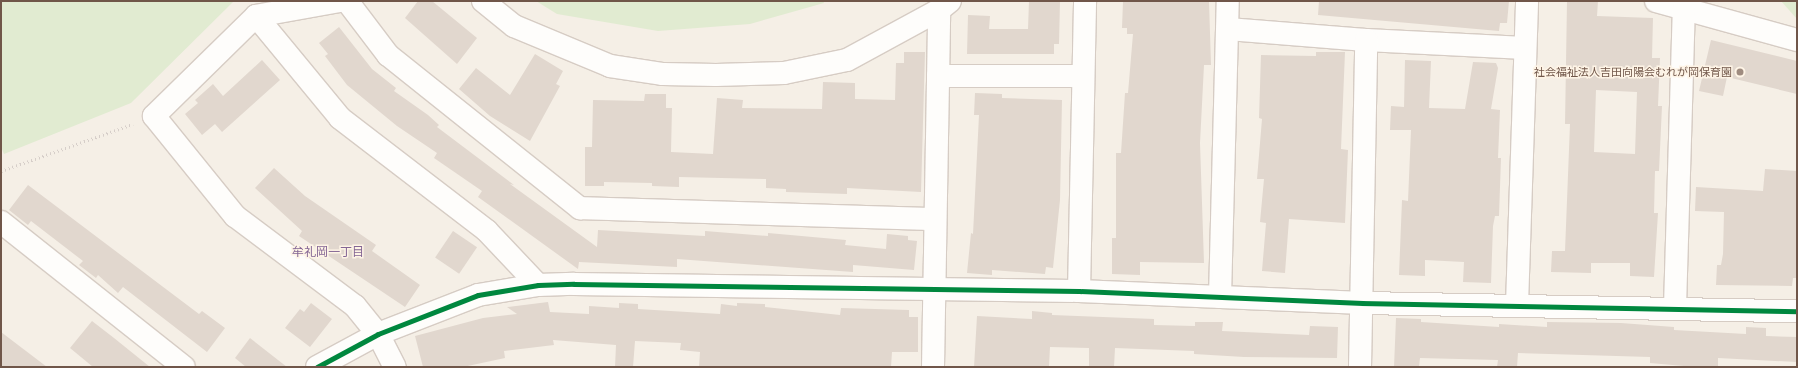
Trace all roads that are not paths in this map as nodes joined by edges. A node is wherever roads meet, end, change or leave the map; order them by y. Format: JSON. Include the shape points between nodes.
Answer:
{"nodes":[{"id":1,"x":340,"y":1,"type":"edge"},
{"id":2,"x":347,"y":1,"type":"edge"},
{"id":3,"x":482,"y":1,"type":"edge"},
{"id":4,"x":1085,"y":1,"type":"edge"},
{"id":5,"x":1228,"y":1,"type":"edge"},
{"id":6,"x":1527,"y":1,"type":"edge"},
{"id":7,"x":1656,"y":1,"type":"edge"},
{"id":8,"x":944,"y":5,"type":"edge"},
{"id":9,"x":1684,"y":10,"type":"junction"},
{"id":10,"x":256,"y":16,"type":"junction"},
{"id":11,"x":1228,"y":29,"type":"junction"},
{"id":12,"x":1366,"y":40,"type":"junction"},
{"id":13,"x":1797,"y":40,"type":"edge"},
{"id":14,"x":1525,"y":48,"type":"junction"},
{"id":15,"x":938,"y":76,"type":"junction"},
{"id":16,"x":1083,"y":76,"type":"junction"},
{"id":17,"x":935,"y":220,"type":"junction"},
{"id":18,"x":1,"y":222,"type":"edge"},
{"id":19,"x":538,"y":286,"type":"junction"},
{"id":20,"x":934,"y":290,"type":"junction"},
{"id":21,"x":1079,"y":291,"type":"junction"},
{"id":22,"x":1220,"y":297,"type":"junction"},
{"id":23,"x":1363,"y":303,"type":"junction"},
{"id":24,"x":1517,"y":305,"type":"junction"},
{"id":25,"x":1675,"y":307,"type":"junction"},
{"id":26,"x":1797,"y":311,"type":"edge"},
{"id":27,"x":378,"y":334,"type":"junction"},
{"id":28,"x":184,"y":367,"type":"edge"},
{"id":29,"x":317,"y":367,"type":"edge"},
{"id":30,"x":395,"y":367,"type":"edge"},
{"id":31,"x":933,"y":367,"type":"edge"},
{"id":32,"x":1360,"y":367,"type":"edge"}],
"edges":[{"from":1,"to":10,"type":"street"},
{"from":2,"to":17,"type":"street","via":[[388,55],[580,208]]},
{"from":3,"to":8,"type":"street","via":[[514,26],[610,66],[663,74],[784,73],[847,60]]},
{"from":4,"to":16,"type":"street"},
{"from":5,"to":11,"type":"street"},
{"from":6,"to":14,"type":"street"},
{"from":7,"to":9,"type":"street"},
{"from":8,"to":15,"type":"street"},
{"from":9,"to":13,"type":"street"},
{"from":9,"to":25,"type":"street"},
{"from":10,"to":19,"type":"street","via":[[340,118],[487,231]]},
{"from":10,"to":27,"type":"street","via":[[154,116],[235,216],[355,306]]},
{"from":11,"to":12,"type":"street"},
{"from":11,"to":22,"type":"street"},
{"from":12,"to":14,"type":"street"},
{"from":12,"to":23,"type":"street"},
{"from":14,"to":24,"type":"street"},
{"from":15,"to":16,"type":"street"},
{"from":15,"to":17,"type":"street"},
{"from":16,"to":21,"type":"street"},
{"from":17,"to":20,"type":"street"},
{"from":18,"to":28,"type":"street"},
{"from":19,"to":20,"type":"street"},
{"from":19,"to":27,"type":"street","via":[[478,295]]},
{"from":20,"to":21,"type":"street"},
{"from":20,"to":31,"type":"street"},
{"from":21,"to":22,"type":"street"},
{"from":22,"to":23,"type":"street"},
{"from":23,"to":24,"type":"street"},
{"from":23,"to":32,"type":"street"},
{"from":24,"to":25,"type":"street"},
{"from":25,"to":26,"type":"street"},
{"from":27,"to":29,"type":"street"},
{"from":27,"to":30,"type":"street"}]}
